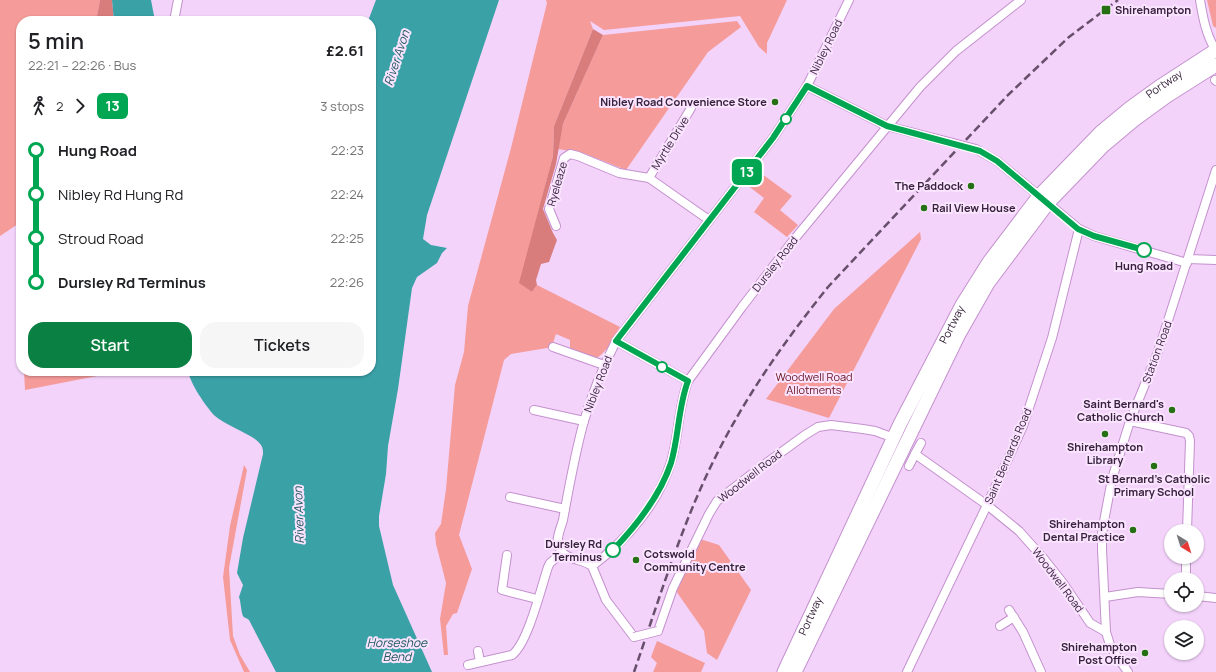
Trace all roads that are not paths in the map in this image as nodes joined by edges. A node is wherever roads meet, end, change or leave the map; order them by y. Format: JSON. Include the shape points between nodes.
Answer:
{"nodes":[{"id":1,"x":178,"y":0,"type":"edge"},
{"id":2,"x":849,"y":0,"type":"edge"},
{"id":3,"x":1021,"y":0,"type":"edge"},
{"id":4,"x":1200,"y":0,"type":"edge"},
{"id":5,"x":175,"y":16,"type":"edge"},
{"id":6,"x":1216,"y":51,"type":"edge"},
{"id":7,"x":1216,"y":64,"type":"edge"},
{"id":8,"x":807,"y":86,"type":"junction"},
{"id":9,"x":691,"y":108,"type":"dead end"},
{"id":10,"x":887,"y":126,"type":"junction"},
{"id":11,"x":1216,"y":170,"type":"edge"},
{"id":12,"x":649,"y":178,"type":"junction"},
{"id":13,"x":1043,"y":200,"type":"junction"},
{"id":14,"x":709,"y":220,"type":"junction"},
{"id":15,"x":556,"y":226,"type":"dead end"},
{"id":16,"x":1078,"y":229,"type":"junction"},
{"id":17,"x":1216,"y":260,"type":"edge"},
{"id":18,"x":1188,"y":261,"type":"junction"},
{"id":19,"x":616,"y":341,"type":"junction"},
{"id":20,"x":553,"y":347,"type":"dead end"},
{"id":21,"x":604,"y":365,"type":"junction"},
{"id":22,"x":688,"y":381,"type":"junction"},
{"id":23,"x":534,"y":410,"type":"dead end"},
{"id":24,"x":584,"y":421,"type":"junction"},
{"id":25,"x":1130,"y":421,"type":"junction"},
{"id":26,"x":894,"y":438,"type":"junction"},
{"id":27,"x":921,"y":443,"type":"dead end"},
{"id":28,"x":915,"y":454,"type":"junction"},
{"id":29,"x":909,"y":466,"type":"dead end"},
{"id":30,"x":510,"y":497,"type":"dead end"},
{"id":31,"x":988,"y":505,"type":"junction"},
{"id":32,"x":565,"y":509,"type":"junction"},
{"id":33,"x":1187,"y":524,"type":"edge"},
{"id":34,"x":562,"y":553,"type":"junction"},
{"id":35,"x":507,"y":555,"type":"dead end"},
{"id":36,"x":592,"y":566,"type":"junction"},
{"id":37,"x":1164,"y":594,"type":"edge"},
{"id":38,"x":1204,"y":597,"type":"edge"},
{"id":39,"x":1105,"y":598,"type":"junction"},
{"id":40,"x":1216,"y":598,"type":"edge"},
{"id":41,"x":537,"y":599,"type":"junction"},
{"id":42,"x":1000,"y":626,"type":"dead end"},
{"id":43,"x":1106,"y":632,"type":"junction"},
{"id":44,"x":478,"y":651,"type":"dead end"},
{"id":45,"x":480,"y":662,"type":"junction"},
{"id":46,"x":468,"y":665,"type":"dead end"},
{"id":47,"x":784,"y":672,"type":"edge"},
{"id":48,"x":795,"y":672,"type":"edge"},
{"id":49,"x":907,"y":672,"type":"edge"},
{"id":50,"x":1041,"y":672,"type":"edge"},
{"id":51,"x":1128,"y":672,"type":"edge"}],
"edges":[{"from":1,"to":5,"type":"street"},
{"from":2,"to":8,"type":"street","name":"Nibley Road"},
{"from":3,"to":10,"type":"street","name":"Dursley Road","via":[[956,51],[920,87]]},
{"from":4,"to":6,"type":"street","via":[[1205,29]]},
{"from":6,"to":13,"type":"highway","name":"Portway","via":[[1159,87],[1107,127],[1061,172]]},
{"from":7,"to":13,"type":"highway","name":"Portway","via":[[1134,120]]},
{"from":8,"to":10,"type":"street"},
{"from":8,"to":14,"type":"street","name":"Nibley Road","via":[[773,138]]},
{"from":9,"to":12,"type":"street","name":"Myrtle Drive"},
{"from":10,"to":13,"type":"street","bridge":true,"via":[[976,149],[997,161]]},
{"from":10,"to":22,"type":"street","name":"Dursley Road","via":[[792,242]]},
{"from":11,"to":18,"type":"street","name":"Station Road"},
{"from":12,"to":14,"type":"street","name":"Myrtle Drive"},
{"from":12,"to":15,"type":"street","name":"Ryeleaze","via":[[619,173],[570,154],[564,158],[549,209]]},
{"from":13,"to":16,"type":"street"},
{"from":13,"to":26,"type":"highway","name":"Portway","via":[[988,262],[962,305]]},
{"from":13,"to":48,"type":"highway","name":"Portway","via":[[988,283],[959,334]]},
{"from":14,"to":19,"type":"street","name":"Nibley Road"},
{"from":16,"to":18,"type":"street","via":[[1094,236]]},
{"from":16,"to":31,"type":"street","name":"Saint Bernards Road","via":[[1052,338],[1026,419]]},
{"from":17,"to":18,"type":"street"},
{"from":18,"to":25,"type":"street","name":"Station Road","via":[[1158,352]]},
{"from":19,"to":21,"type":"street","name":"Nibley Road"},
{"from":19,"to":22,"type":"street"},
{"from":20,"to":21,"type":"street"},
{"from":21,"to":24,"type":"street","name":"Nibley Road"},
{"from":22,"to":36,"type":"street","name":"Dursley Road","via":[[683,394],[671,462],[664,479],[643,516],[613,550]]},
{"from":23,"to":24,"type":"street"},
{"from":24,"to":32,"type":"street","name":"Nibley Road"},
{"from":25,"to":33,"type":"street","via":[[1186,433],[1189,436]]},
{"from":25,"to":39,"type":"street","name":"Station Road","via":[[1112,479],[1102,534]]},
{"from":26,"to":36,"type":"street","name":"Woodwell Road","bridge":true,"via":[[863,429],[831,425],[818,427],[718,501],[709,514],[673,588],[658,631],[634,637],[606,600]]},
{"from":26,"to":47,"type":"highway","name":"Portway"},
{"from":27,"to":28,"type":"street"},
{"from":28,"to":29,"type":"street"},
{"from":28,"to":31,"type":"street","name":"Woodwell Road"},
{"from":30,"to":32,"type":"street"},
{"from":31,"to":43,"type":"street","name":"Woodwell Road","via":[[1019,531],[1044,559],[1090,623]]},
{"from":31,"to":49,"type":"street","name":"Saint Bernards Road"},
{"from":32,"to":34,"type":"street","name":"Nibley Road","via":[[557,542]]},
{"from":34,"to":36,"type":"street"},
{"from":34,"to":41,"type":"street","via":[[550,563]]},
{"from":35,"to":41,"type":"street","via":[[502,590]]},
{"from":37,"to":39,"type":"street","via":[[1138,592]]},
{"from":38,"to":40,"type":"street"},
{"from":39,"to":43,"type":"street","name":"Station Road"},
{"from":41,"to":45,"type":"street","via":[[529,626],[517,651],[512,655]]},
{"from":42,"to":50,"type":"street","via":[[1012,614]]},
{"from":43,"to":51,"type":"street","name":"Station Road","via":[[1111,648]]},
{"from":44,"to":45,"type":"street"},
{"from":45,"to":46,"type":"street"}]}
